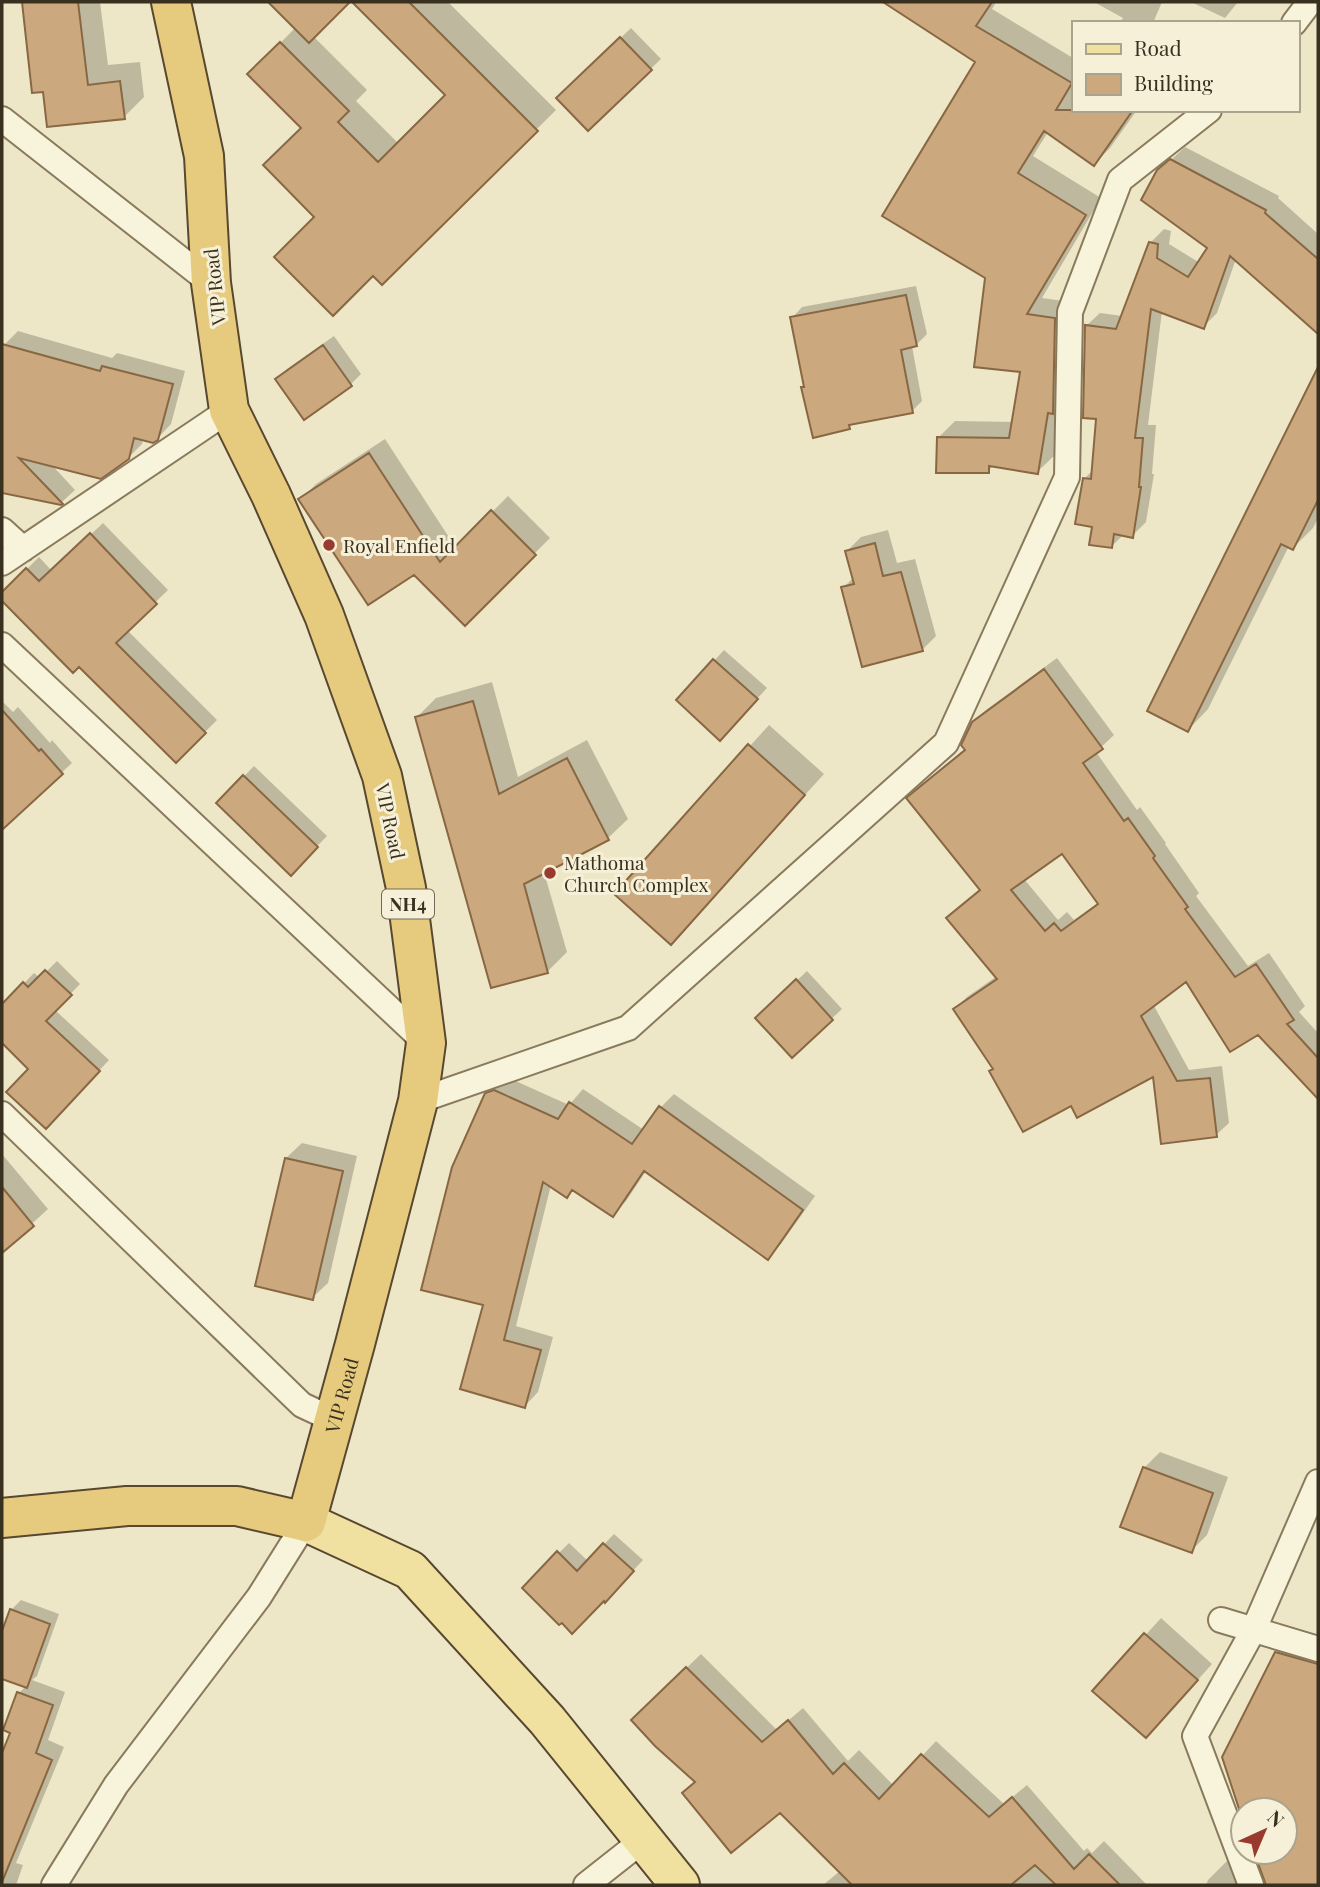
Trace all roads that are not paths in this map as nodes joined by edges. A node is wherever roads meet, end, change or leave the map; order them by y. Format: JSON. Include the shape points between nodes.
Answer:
{"nodes":[{"id":1,"x":171,"y":2,"type":"edge"},
{"id":2,"x":1310,"y":2,"type":"edge"},
{"id":3,"x":1296,"y":21,"type":"edge"},
{"id":4,"x":1206,"y":112,"type":"edge"},
{"id":5,"x":2,"y":119,"type":"edge"},
{"id":6,"x":211,"y":283,"type":"junction"},
{"id":7,"x":229,"y":410,"type":"junction"},
{"id":8,"x":2,"y":530,"type":"edge"},
{"id":9,"x":23,"y":549,"type":"junction"},
{"id":10,"x":2,"y":564,"type":"edge"},
{"id":11,"x":2,"y":645,"type":"edge"},
{"id":12,"x":426,"y":1043,"type":"junction"},
{"id":13,"x":418,"y":1101,"type":"junction"},
{"id":14,"x":2,"y":1114,"type":"edge"},
{"id":15,"x":334,"y":1420,"type":"junction"},
{"id":16,"x":1318,"y":1482,"type":"edge"},
{"id":17,"x":2,"y":1518,"type":"edge"},
{"id":18,"x":306,"y":1521,"type":"junction"},
{"id":19,"x":1222,"y":1620,"type":"dead end"},
{"id":20,"x":1254,"y":1629,"type":"junction"},
{"id":21,"x":1318,"y":1649,"type":"edge"},
{"id":22,"x":643,"y":1840,"type":"junction"},
{"id":23,"x":54,"y":1885,"type":"edge"},
{"id":24,"x":586,"y":1885,"type":"edge"},
{"id":25,"x":680,"y":1885,"type":"edge"},
{"id":26,"x":1251,"y":1885,"type":"edge"}],
"edges":[{"from":1,"to":6,"type":"highway","name":"VIP Road","number":"NH4","via":[[204,156]]},
{"from":2,"to":3,"type":"street"},
{"from":4,"to":13,"type":"street","via":[[1119,180],[1070,312],[1067,477],[946,743],[628,1028]]},
{"from":5,"to":6,"type":"street"},
{"from":6,"to":7,"type":"highway","name":"VIP Road","number":"NH4"},
{"from":7,"to":9,"type":"street"},
{"from":7,"to":12,"type":"highway","name":"VIP Road","number":"NH4","via":[[324,615],[382,776],[406,888]]},
{"from":8,"to":9,"type":"street"},
{"from":9,"to":10,"type":"street"},
{"from":11,"to":12,"type":"street"},
{"from":12,"to":13,"type":"highway","name":"VIP Road","number":"NH4"},
{"from":13,"to":15,"type":"highway","name":"VIP Road","number":"NH4"},
{"from":14,"to":15,"type":"street","via":[[302,1405]]},
{"from":15,"to":18,"type":"highway","name":"VIP Road","number":"NH4"},
{"from":16,"to":20,"type":"street"},
{"from":17,"to":18,"type":"highway","via":[[127,1506],[237,1506]]},
{"from":18,"to":22,"type":"main road","via":[[410,1570],[547,1720]]},
{"from":18,"to":23,"type":"street","via":[[259,1598],[116,1784]]},
{"from":19,"to":20,"type":"street"},
{"from":20,"to":21,"type":"street"},
{"from":20,"to":26,"type":"street","via":[[1195,1736]]},
{"from":22,"to":24,"type":"street"},
{"from":22,"to":25,"type":"main road"}]}
